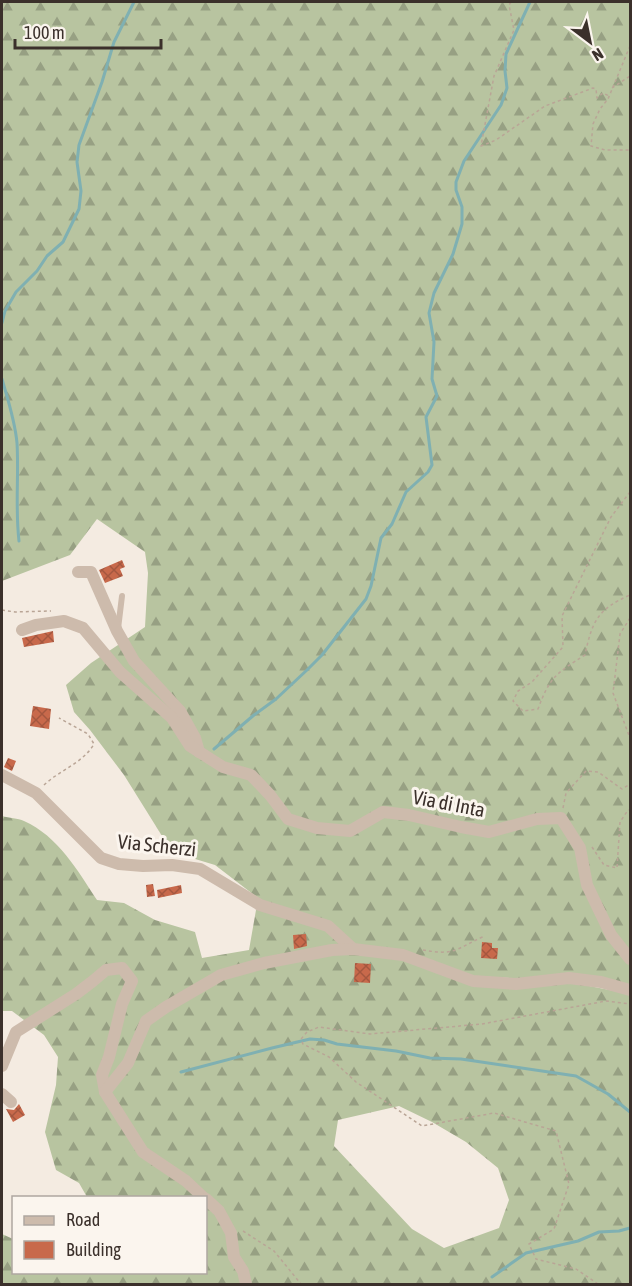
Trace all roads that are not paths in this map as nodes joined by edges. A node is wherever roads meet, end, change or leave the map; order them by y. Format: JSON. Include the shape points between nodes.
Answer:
{"nodes":[{"id":1,"x":78,"y":572,"type":"dead end"},
{"id":2,"x":122,"y":596,"type":"dead end"},
{"id":3,"x":22,"y":630,"type":"dead end"},
{"id":4,"x":117,"y":631,"type":"junction"},
{"id":5,"x":200,"y":752,"type":"junction"},
{"id":6,"x":2,"y":775,"type":"edge"},
{"id":7,"x":353,"y":949,"type":"junction"},
{"id":8,"x":630,"y":959,"type":"edge"},
{"id":9,"x":630,"y":990,"type":"edge"},
{"id":10,"x":2,"y":1066,"type":"edge"},
{"id":11,"x":105,"y":1092,"type":"junction"},
{"id":12,"x":203,"y":1196,"type":"edge"},
{"id":13,"x":207,"y":1200,"type":"edge"},
{"id":14,"x":246,"y":1284,"type":"edge"}],
"edges":[{"from":1,"to":4,"type":"street","via":[[91,572]]},
{"from":2,"to":4,"type":"lane"},
{"from":3,"to":5,"type":"street","name":"Via di Inta","via":[[64,621],[83,628],[120,672],[172,718],[190,746]]},
{"from":4,"to":5,"type":"street","via":[[134,661],[180,711]]},
{"from":5,"to":8,"type":"street","name":"Via di Inta","via":[[223,767],[250,775],[288,819],[317,828],[350,831],[383,813],[489,832],[537,819],[561,818],[580,848],[587,885],[611,935]]},
{"from":6,"to":7,"type":"street","name":"Via Scherzi","via":[[36,793],[101,858],[119,864],[200,869],[260,905],[328,926]]},
{"from":7,"to":9,"type":"street","via":[[400,954],[472,981],[516,984],[569,978]]},
{"from":7,"to":11,"type":"street","via":[[264,963],[221,975],[146,1021],[128,1063]]},
{"from":10,"to":11,"type":"street","via":[[16,1032],[76,994],[105,970],[122,968],[132,981],[102,1075]]},
{"from":11,"to":12,"type":"street","via":[[143,1152]]},
{"from":13,"to":14,"type":"street","via":[[219,1211],[231,1233],[234,1257]]}]}
